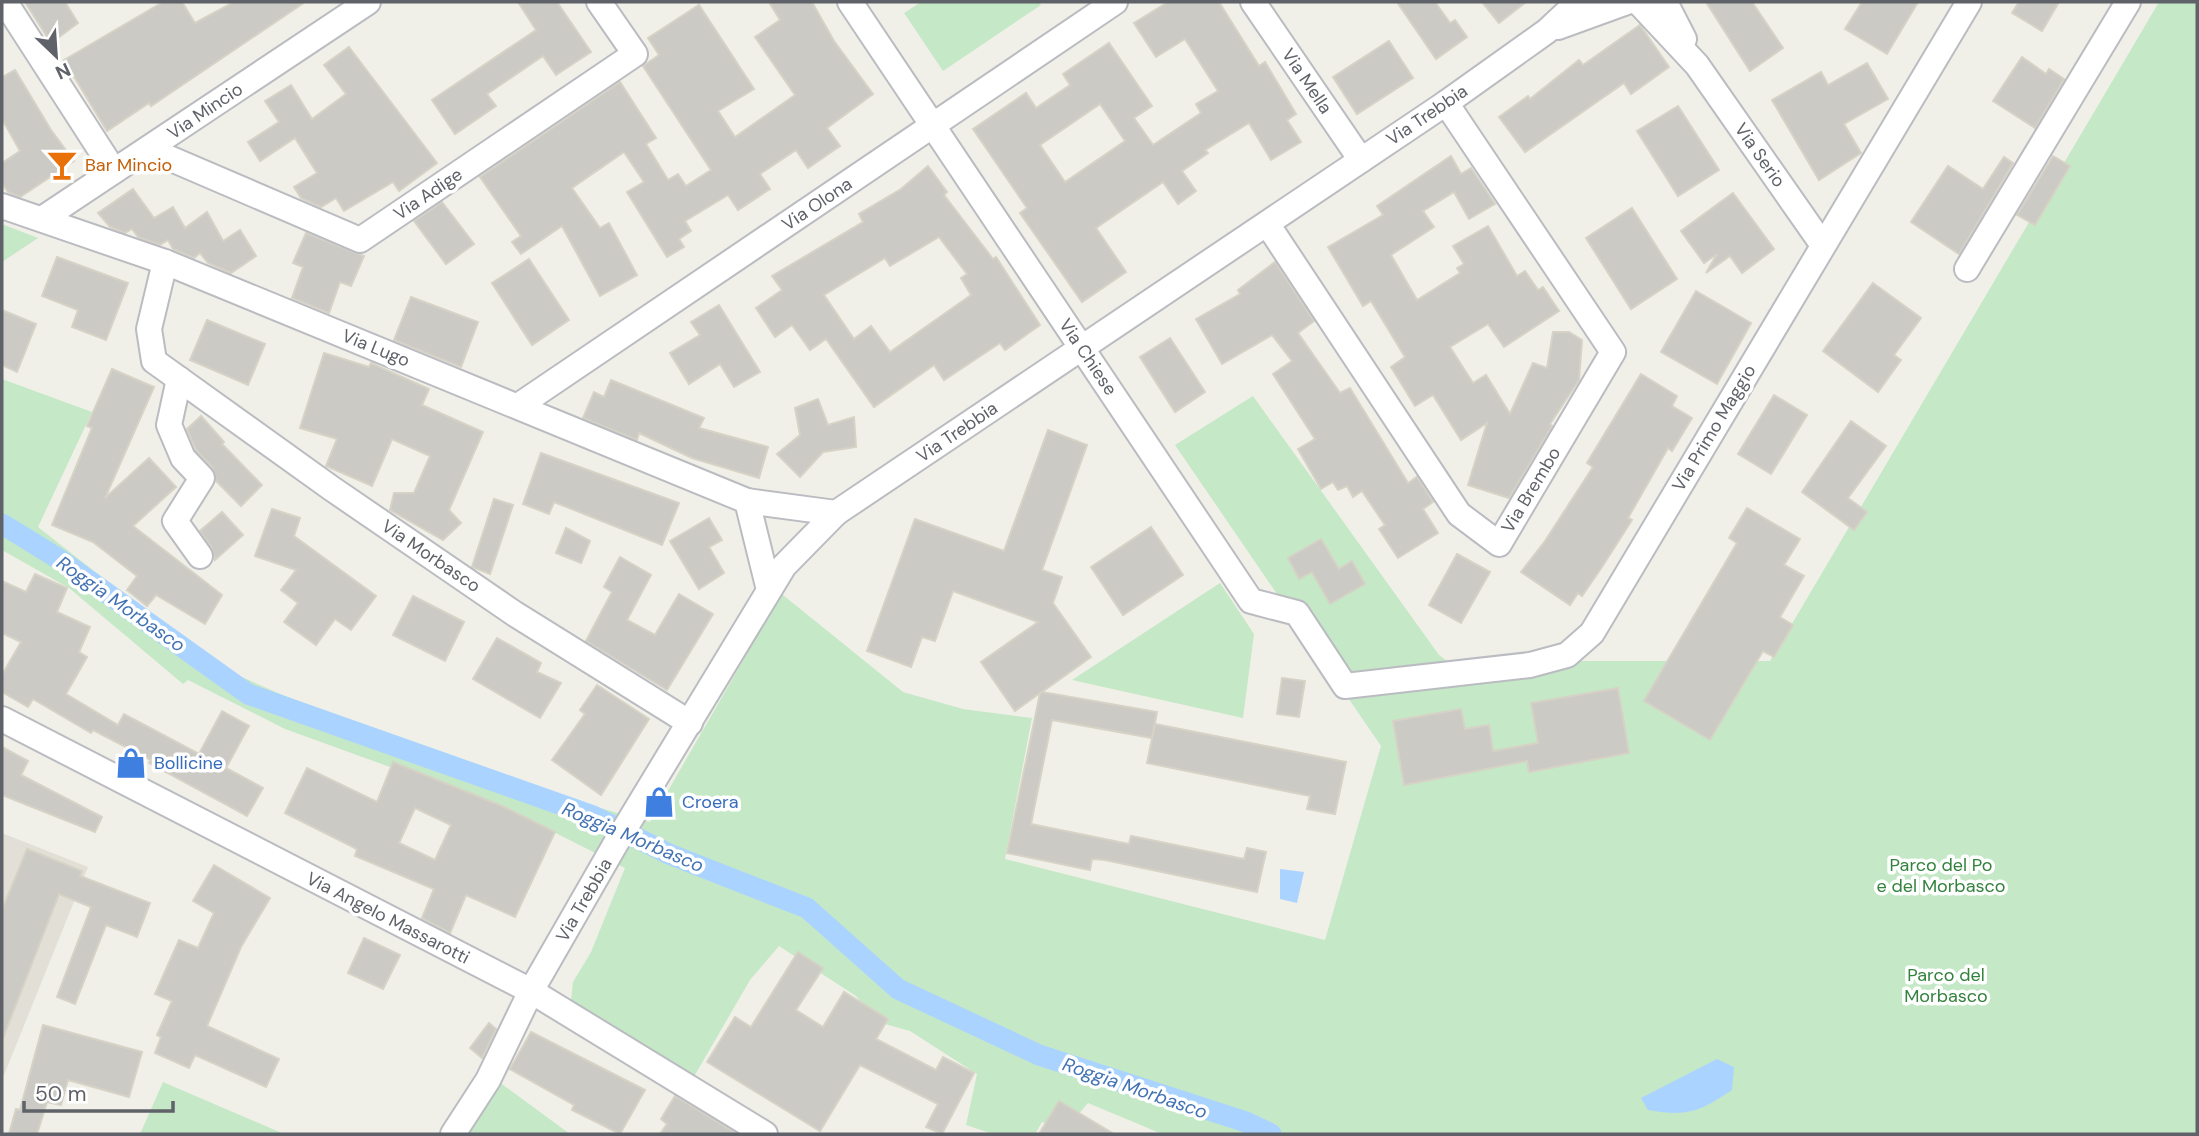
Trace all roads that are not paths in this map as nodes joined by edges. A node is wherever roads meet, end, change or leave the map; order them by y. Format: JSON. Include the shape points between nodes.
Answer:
{"nodes":[{"id":1,"x":5,"y":2,"type":"edge"},
{"id":2,"x":368,"y":2,"type":"edge"},
{"id":3,"x":599,"y":2,"type":"edge"},
{"id":4,"x":850,"y":2,"type":"edge"},
{"id":5,"x":1115,"y":2,"type":"edge"},
{"id":6,"x":1253,"y":2,"type":"edge"},
{"id":7,"x":1578,"y":2,"type":"edge"},
{"id":8,"x":1627,"y":2,"type":"edge"},
{"id":9,"x":1641,"y":2,"type":"edge"},
{"id":10,"x":1665,"y":2,"type":"edge"},
{"id":11,"x":1969,"y":2,"type":"edge"},
{"id":12,"x":2128,"y":2,"type":"edge"},
{"id":13,"x":1548,"y":31,"type":"junction"},
{"id":14,"x":1697,"y":65,"type":"junction"},
{"id":15,"x":1446,"y":103,"type":"junction"},
{"id":16,"x":933,"y":125,"type":"junction"},
{"id":17,"x":148,"y":149,"type":"junction"},
{"id":18,"x":1361,"y":160,"type":"junction"},
{"id":19,"x":114,"y":171,"type":"junction"},
{"id":20,"x":2,"y":206,"type":"edge"},
{"id":21,"x":42,"y":219,"type":"junction"},
{"id":22,"x":1268,"y":225,"type":"junction"},
{"id":23,"x":1822,"y":244,"type":"junction"},
{"id":24,"x":165,"y":262,"type":"junction"},
{"id":25,"x":1967,"y":270,"type":"dead end"},
{"id":26,"x":1082,"y":349,"type":"junction"},
{"id":27,"x":179,"y":379,"type":"junction"},
{"id":28,"x":518,"y":406,"type":"junction"},
{"id":29,"x":747,"y":501,"type":"junction"},
{"id":30,"x":836,"y":513,"type":"junction"},
{"id":31,"x":200,"y":556,"type":"dead end"},
{"id":32,"x":769,"y":590,"type":"junction"},
{"id":33,"x":1345,"y":685,"type":"joint"},
{"id":34,"x":2,"y":719,"type":"edge"},
{"id":35,"x":690,"y":723,"type":"junction"},
{"id":36,"x":531,"y":991,"type":"junction"},
{"id":37,"x":453,"y":1134,"type":"edge"},
{"id":38,"x":765,"y":1134,"type":"edge"}],
"edges":[{"from":1,"to":19,"type":"street"},
{"from":2,"to":17,"type":"street","name":"Via Mincio"},
{"from":3,"to":17,"type":"street","name":"Via Adige","via":[[635,54],[360,240]]},
{"from":4,"to":16,"type":"street","name":"Via Chiese"},
{"from":5,"to":16,"type":"street","name":"Via Olona"},
{"from":6,"to":18,"type":"street","name":"Via Mella"},
{"from":7,"to":13,"type":"street","name":"Via Trebbia"},
{"from":8,"to":9,"type":"street"},
{"from":8,"to":13,"type":"street","name":"Via Trebbia"},
{"from":9,"to":14,"type":"street","name":"Via Serio"},
{"from":10,"to":14,"type":"street","name":"Via Serio"},
{"from":11,"to":23,"type":"street","name":"Via Primo Maggio"},
{"from":12,"to":25,"type":"street"},
{"from":13,"to":15,"type":"street","name":"Via Trebbia"},
{"from":14,"to":23,"type":"street","name":"Via Serio"},
{"from":15,"to":18,"type":"street","name":"Via Trebbia"},
{"from":15,"to":22,"type":"street","name":"Via Brembo","via":[[1613,352],[1499,544],[1459,514]]},
{"from":16,"to":26,"type":"street","name":"Via Chiese"},
{"from":16,"to":28,"type":"street","name":"Via Olona"},
{"from":17,"to":19,"type":"street","name":"Via Mincio"},
{"from":18,"to":22,"type":"street","name":"Via Trebbia"},
{"from":19,"to":21,"type":"street","name":"Via Mincio"},
{"from":20,"to":21,"type":"street","name":"Via Lugo"},
{"from":21,"to":24,"type":"street","name":"Via Lugo"},
{"from":22,"to":26,"type":"street","name":"Via Trebbia"},
{"from":23,"to":33,"type":"street","name":"Via Primo Maggio","via":[[1592,634],[1567,655],[1530,665]]},
{"from":24,"to":27,"type":"street","name":"Via Morbasco","via":[[149,329],[154,361]]},
{"from":24,"to":28,"type":"street","name":"Via Lugo"},
{"from":26,"to":30,"type":"street","name":"Via Trebbia"},
{"from":26,"to":33,"type":"street","name":"Via Chiese","via":[[1251,601],[1297,613]]},
{"from":27,"to":31,"type":"street","via":[[169,425],[183,458],[202,478],[176,521]]},
{"from":27,"to":35,"type":"street","name":"Via Morbasco","via":[[515,614]]},
{"from":28,"to":29,"type":"street","name":"Via Lugo"},
{"from":29,"to":30,"type":"street","name":"Via Lugo"},
{"from":29,"to":32,"type":"street"},
{"from":30,"to":32,"type":"street","name":"Via Trebbia","via":[[784,566]]},
{"from":32,"to":35,"type":"street","name":"Via Trebbia"},
{"from":34,"to":36,"type":"street","name":"Via Angelo Massarotti"},
{"from":35,"to":36,"type":"street","name":"Via Trebbia"},
{"from":36,"to":37,"type":"street","name":"Via Trebbia","via":[[488,1080]]},
{"from":36,"to":38,"type":"street","name":"Via Angelo Massarotti"}]}
